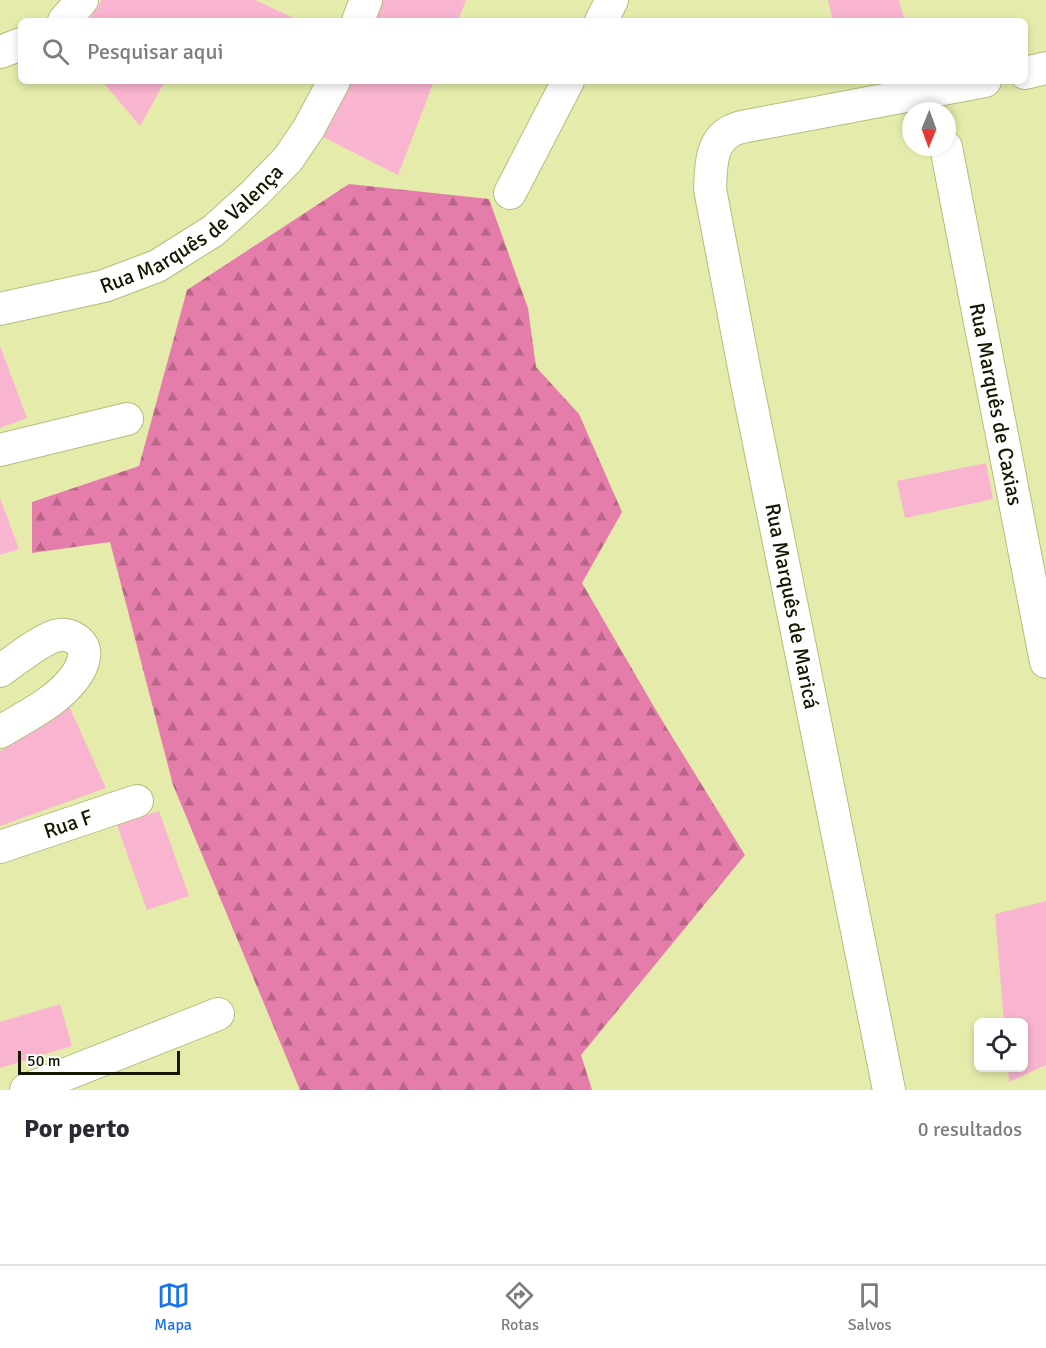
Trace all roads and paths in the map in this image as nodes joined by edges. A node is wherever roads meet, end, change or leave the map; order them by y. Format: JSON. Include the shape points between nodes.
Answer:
{"nodes":[{"id":1,"x":81,"y":0,"type":"edge"},
{"id":2,"x":366,"y":0,"type":"edge"},
{"id":3,"x":612,"y":0,"type":"edge"},
{"id":4,"x":66,"y":18,"type":"edge"},
{"id":5,"x":359,"y":18,"type":"edge"},
{"id":6,"x":603,"y":18,"type":"edge"},
{"id":7,"x":18,"y":45,"type":"edge"},
{"id":8,"x":0,"y":52,"type":"edge"},
{"id":9,"x":1046,"y":68,"type":"edge"},
{"id":10,"x":1028,"y":72,"type":"edge"},
{"id":11,"x":332,"y":84,"type":"edge"},
{"id":12,"x":566,"y":84,"type":"edge"},
{"id":13,"x":978,"y":84,"type":"edge"},
{"id":14,"x":938,"y":101,"type":"edge"},
{"id":15,"x":948,"y":156,"type":"edge"},
{"id":16,"x":510,"y":193,"type":"dead end"},
{"id":17,"x":0,"y":309,"type":"edge"},
{"id":18,"x":127,"y":419,"type":"dead end"},
{"id":19,"x":0,"y":450,"type":"edge"},
{"id":20,"x":1046,"y":662,"type":"edge"},
{"id":21,"x":0,"y":672,"type":"edge"},
{"id":22,"x":0,"y":732,"type":"edge"},
{"id":23,"x":137,"y":801,"type":"dead end"},
{"id":24,"x":0,"y":847,"type":"edge"},
{"id":25,"x":219,"y":1014,"type":"dead end"},
{"id":26,"x":26,"y":1090,"type":"edge"},
{"id":27,"x":889,"y":1090,"type":"edge"}],
"edges":[{"from":1,"to":4,"type":"street"},
{"from":2,"to":5,"type":"street"},
{"from":3,"to":6,"type":"street"},
{"from":7,"to":8,"type":"street"},
{"from":9,"to":10,"type":"street"},
{"from":11,"to":17,"type":"street","name":"Rua Marquês de Valença","via":[[288,159],[213,231],[157,266],[104,286]]},
{"from":12,"to":16,"type":"street"},
{"from":13,"to":14,"type":"street"},
{"from":14,"to":27,"type":"street","name":"Rua Marquês de Maricá","via":[[733,130],[720,139],[714,152],[710,189]]},
{"from":15,"to":20,"type":"street","name":"Rua Marquês de Caxias"},
{"from":18,"to":19,"type":"street"},
{"from":21,"to":22,"type":"street","via":[[52,637],[70,636],[80,641],[85,650],[76,676],[60,694]]},
{"from":23,"to":24,"type":"street","name":"Rua F"},
{"from":25,"to":26,"type":"street"}]}
